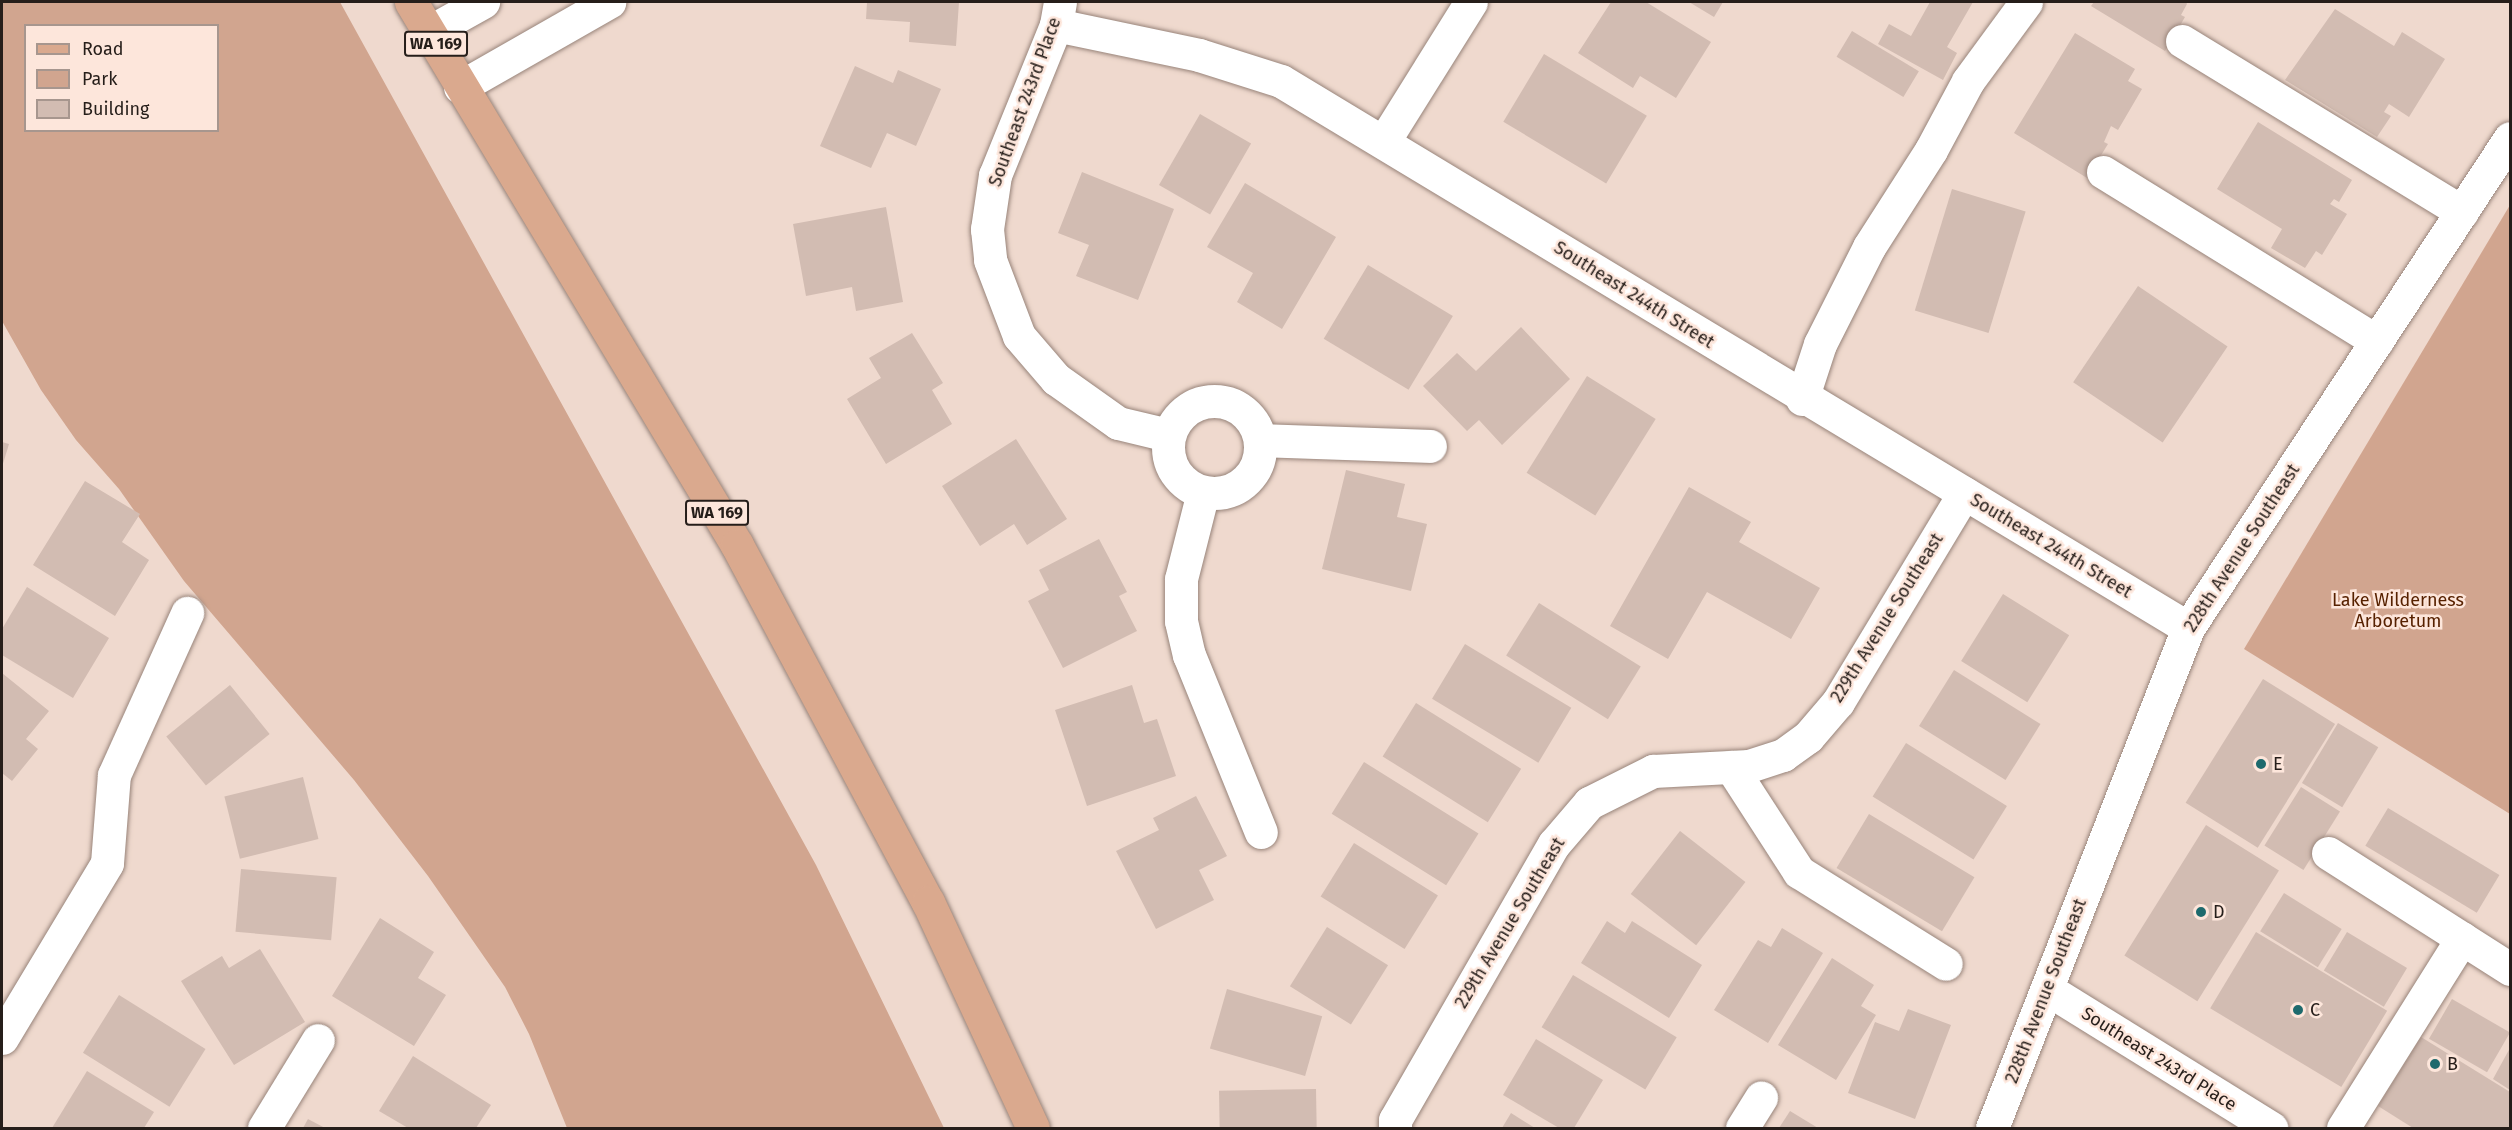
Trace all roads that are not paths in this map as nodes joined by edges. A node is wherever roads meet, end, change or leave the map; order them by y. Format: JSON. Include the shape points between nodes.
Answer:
{"nodes":[{"id":1,"x":411,"y":2,"type":"edge"},
{"id":2,"x":483,"y":2,"type":"edge"},
{"id":3,"x":609,"y":2,"type":"edge"},
{"id":4,"x":1471,"y":2,"type":"edge"},
{"id":5,"x":2026,"y":2,"type":"edge"},
{"id":6,"x":1058,"y":13,"type":"edge"},
{"id":7,"x":429,"y":32,"type":"junction"},
{"id":8,"x":2182,"y":41,"type":"dead end"},
{"id":9,"x":460,"y":87,"type":"junction"},
{"id":10,"x":2511,"y":138,"type":"edge"},
{"id":11,"x":1384,"y":141,"type":"junction"},
{"id":12,"x":2103,"y":172,"type":"dead end"},
{"id":13,"x":2462,"y":212,"type":"junction"},
{"id":14,"x":2377,"y":341,"type":"junction"},
{"id":15,"x":1802,"y":399,"type":"junction"},
{"id":16,"x":1168,"y":435,"type":"junction"},
{"id":17,"x":1260,"y":440,"type":"junction"},
{"id":18,"x":1430,"y":446,"type":"dead end"},
{"id":19,"x":1203,"y":492,"type":"junction"},
{"id":20,"x":1964,"y":493,"type":"junction"},
{"id":21,"x":187,"y":613,"type":"dead end"},
{"id":22,"x":2188,"y":628,"type":"junction"},
{"id":23,"x":1731,"y":767,"type":"junction"},
{"id":24,"x":1261,"y":832,"type":"dead end"},
{"id":25,"x":2328,"y":853,"type":"dead end"},
{"id":26,"x":2462,"y":938,"type":"junction"},
{"id":27,"x":1946,"y":964,"type":"dead end"},
{"id":28,"x":2511,"y":969,"type":"edge"},
{"id":29,"x":2047,"y":989,"type":"junction"},
{"id":30,"x":2,"y":1038,"type":"edge"},
{"id":31,"x":318,"y":1040,"type":"dead end"},
{"id":32,"x":1761,"y":1098,"type":"dead end"},
{"id":33,"x":264,"y":1128,"type":"edge"},
{"id":34,"x":1033,"y":1128,"type":"edge"},
{"id":35,"x":1395,"y":1128,"type":"edge"},
{"id":36,"x":1742,"y":1128,"type":"edge"},
{"id":37,"x":1992,"y":1128,"type":"edge"},
{"id":38,"x":2271,"y":1128,"type":"edge"},
{"id":39,"x":2343,"y":1128,"type":"edge"}],
"edges":[{"from":1,"to":7,"type":"main road","number":"WA 169"},
{"from":2,"to":7,"type":"street"},
{"from":3,"to":9,"type":"street"},
{"from":4,"to":11,"type":"street"},
{"from":5,"to":15,"type":"street","via":[[1968,81],[1931,150],[1869,247],[1820,344]]},
{"from":6,"to":11,"type":"street","name":"Southeast 244th Street","via":[[1281,81]]},
{"from":6,"to":16,"type":"street","name":"Southeast 243rd Place","via":[[995,174],[987,229],[990,260],[1019,336],[1056,379],[1118,423]]},
{"from":7,"to":9,"type":"main road","number":"WA 169"},
{"from":8,"to":13,"type":"street"},
{"from":9,"to":34,"type":"main road","number":"WA 169","via":[[736,545],[928,902]]},
{"from":10,"to":13,"type":"street","name":"228th Avenue Southeast"},
{"from":11,"to":15,"type":"street","name":"Southeast 244th Street"},
{"from":12,"to":14,"type":"street"},
{"from":13,"to":14,"type":"street","name":"228th Avenue Southeast"},
{"from":14,"to":22,"type":"street","name":"228th Avenue Southeast"},
{"from":15,"to":20,"type":"street","name":"Southeast 244th Street"},
{"from":16,"to":17,"type":"street","via":[[1176,419],[1190,406],[1207,400],[1225,401],[1242,409],[1254,423]]},
{"from":16,"to":19,"type":"street","via":[[1174,471],[1186,484]]},
{"from":17,"to":18,"type":"street"},
{"from":17,"to":19,"type":"street","via":[[1260,458],[1252,475],[1238,487],[1221,493]]},
{"from":19,"to":24,"type":"street","via":[[1181,579],[1181,621],[1189,655]]},
{"from":20,"to":22,"type":"street","name":"Southeast 244th Street"},
{"from":20,"to":23,"type":"street","name":"229th Avenue Southeast","via":[[1838,702],[1808,737],[1783,755]]},
{"from":21,"to":30,"type":"street","via":[[114,775],[107,862]]},
{"from":22,"to":29,"type":"street","name":"228th Avenue Southeast"},
{"from":23,"to":27,"type":"street","via":[[1799,872]]},
{"from":23,"to":35,"type":"street","name":"229th Avenue Southeast","via":[[1653,771],[1589,803],[1554,844],[1395,1120]]},
{"from":25,"to":26,"type":"street"},
{"from":26,"to":28,"type":"street"},
{"from":26,"to":39,"type":"street"},
{"from":29,"to":37,"type":"street","name":"228th Avenue Southeast"},
{"from":29,"to":38,"type":"street","name":"Southeast 243rd Place"},
{"from":31,"to":33,"type":"street"},
{"from":32,"to":36,"type":"street"}]}
